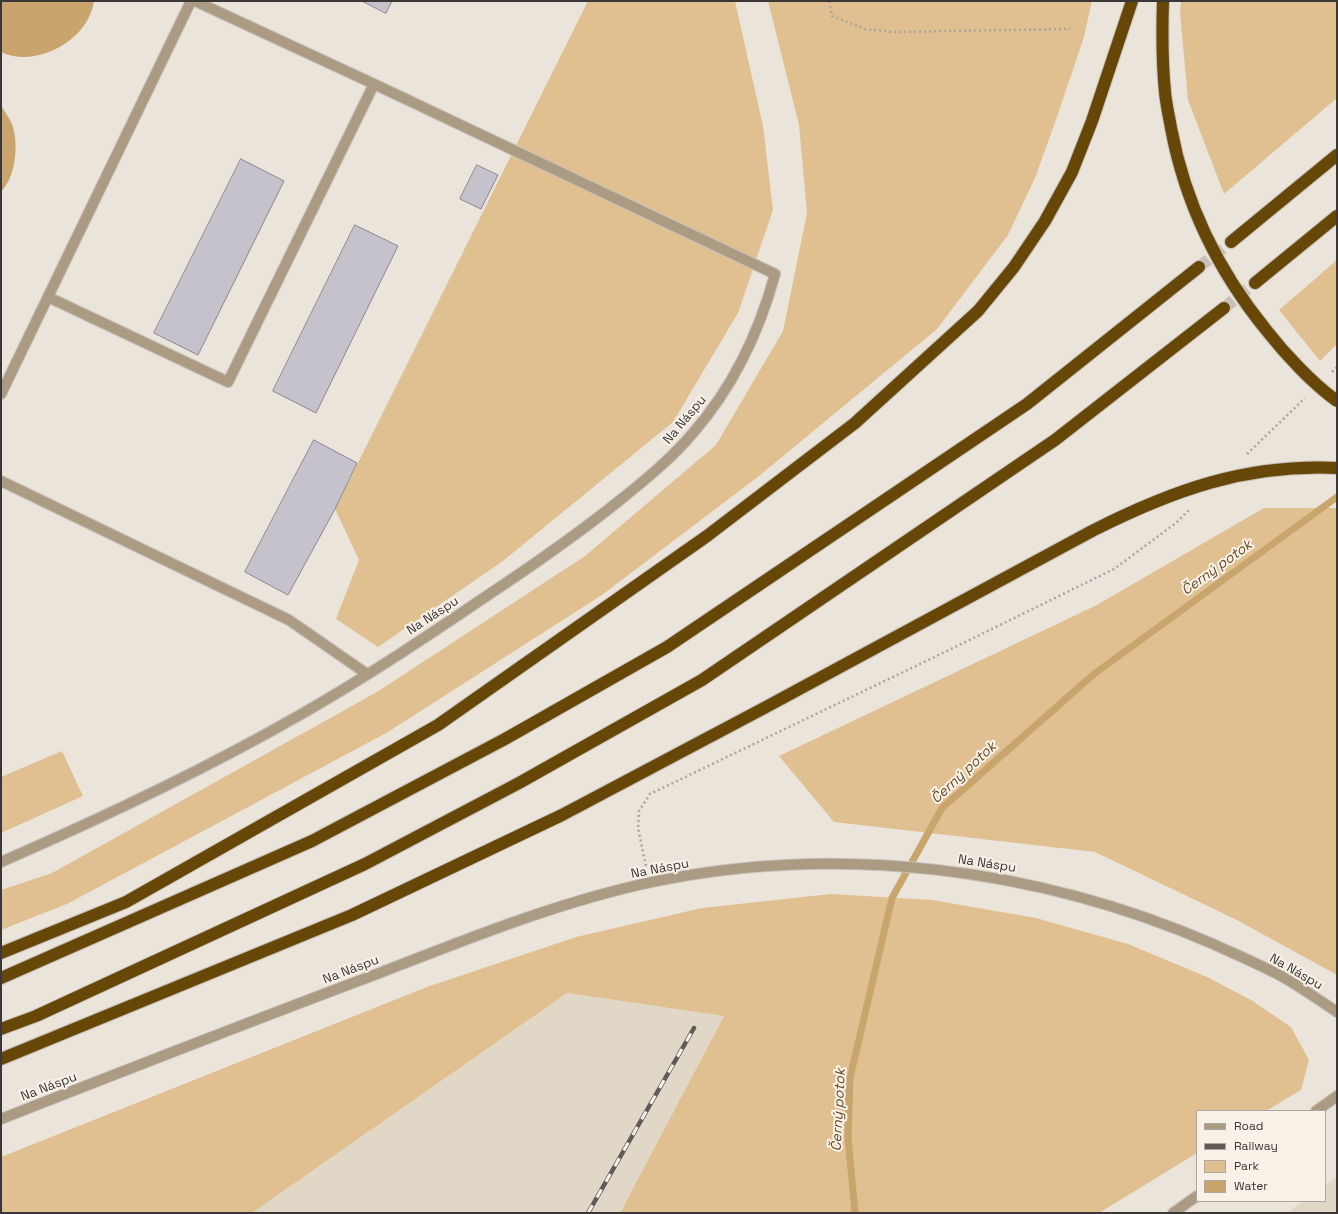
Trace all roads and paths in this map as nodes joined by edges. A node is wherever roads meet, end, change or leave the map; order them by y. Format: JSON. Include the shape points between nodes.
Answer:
{"nodes":[{"id":1,"x":191,"y":1,"type":"edge"},
{"id":2,"x":195,"y":1,"type":"edge"},
{"id":3,"x":829,"y":1,"type":"edge"},
{"id":4,"x":1132,"y":1,"type":"edge"},
{"id":5,"x":1163,"y":1,"type":"edge"},
{"id":6,"x":1070,"y":29,"type":"dead end"},
{"id":7,"x":374,"y":84,"type":"junction"},
{"id":8,"x":1337,"y":155,"type":"edge"},
{"id":9,"x":1337,"y":216,"type":"edge"},
{"id":10,"x":1231,"y":242,"type":"tunnel mouth"},
{"id":11,"x":1199,"y":267,"type":"tunnel mouth"},
{"id":12,"x":1255,"y":283,"type":"tunnel mouth"},
{"id":13,"x":48,"y":297,"type":"junction"},
{"id":14,"x":1224,"y":308,"type":"tunnel mouth"},
{"id":15,"x":1337,"y":367,"type":"edge"},
{"id":16,"x":1331,"y":373,"type":"dead end"},
{"id":17,"x":1,"y":394,"type":"edge"},
{"id":18,"x":1308,"y":395,"type":"dead end"},
{"id":19,"x":1337,"y":401,"type":"edge"},
{"id":20,"x":1245,"y":456,"type":"dead end"},
{"id":21,"x":1337,"y":468,"type":"edge"},
{"id":22,"x":1,"y":481,"type":"edge"},
{"id":23,"x":1193,"y":506,"type":"dead end"},
{"id":24,"x":367,"y":674,"type":"junction"},
{"id":25,"x":1,"y":862,"type":"edge"},
{"id":26,"x":650,"y":883,"type":"junction"},
{"id":27,"x":1,"y":953,"type":"edge"},
{"id":28,"x":1,"y":978,"type":"edge"},
{"id":29,"x":1337,"y":1012,"type":"edge"},
{"id":30,"x":1,"y":1029,"type":"edge"},
{"id":31,"x":1,"y":1059,"type":"edge"},
{"id":32,"x":1337,"y":1096,"type":"edge"},
{"id":33,"x":1317,"y":1110,"type":"edge"},
{"id":34,"x":1,"y":1119,"type":"edge"},
{"id":35,"x":1196,"y":1197,"type":"edge"},
{"id":36,"x":1173,"y":1213,"type":"edge"}],
"edges":[{"from":1,"to":13,"type":"street"},
{"from":2,"to":7,"type":"street"},
{"from":3,"to":6,"type":"path","via":[[832,16],[864,29],[892,32]]},
{"from":4,"to":27,"type":"highway","via":[[1072,172],[1045,221],[1019,260],[978,311],[855,423],[707,536],[438,725],[126,902]]},
{"from":5,"to":19,"type":"highway","bridge":true,"via":[[1165,93],[1175,148],[1192,206],[1219,262],[1248,307],[1282,350]]},
{"from":7,"to":13,"type":"street","via":[[228,382]]},
{"from":7,"to":24,"type":"street","name":"Na Náspu","via":[[775,274],[767,302],[744,358],[712,409],[675,452],[640,484],[558,546]]},
{"from":8,"to":10,"type":"highway"},
{"from":9,"to":12,"type":"highway"},
{"from":11,"to":28,"type":"highway","via":[[1027,404],[667,647],[505,739],[312,841]]},
{"from":13,"to":17,"type":"street"},
{"from":14,"to":30,"type":"highway","via":[[1054,440],[702,680],[519,783],[365,864],[36,1016]]},
{"from":15,"to":16,"type":"path"},
{"from":18,"to":20,"type":"path"},
{"from":21,"to":31,"type":"highway","bridge":true,"via":[[1266,470],[1216,480],[1132,511],[562,815],[352,915]]},
{"from":22,"to":24,"type":"street","via":[[289,620]]},
{"from":23,"to":26,"type":"path","via":[[1176,523],[1114,569],[650,794],[639,811],[638,828]]},
{"from":24,"to":25,"type":"street","name":"Na Náspu","via":[[231,753],[141,799]]},
{"from":26,"to":29,"type":"street","name":"Na Náspu","via":[[753,868],[846,864],[909,867],[990,877],[1098,902],[1190,934],[1286,978]]},
{"from":26,"to":34,"type":"street","name":"Na Náspu","via":[[555,908]]},
{"from":32,"to":33,"type":"street"},
{"from":35,"to":36,"type":"street"}]}
